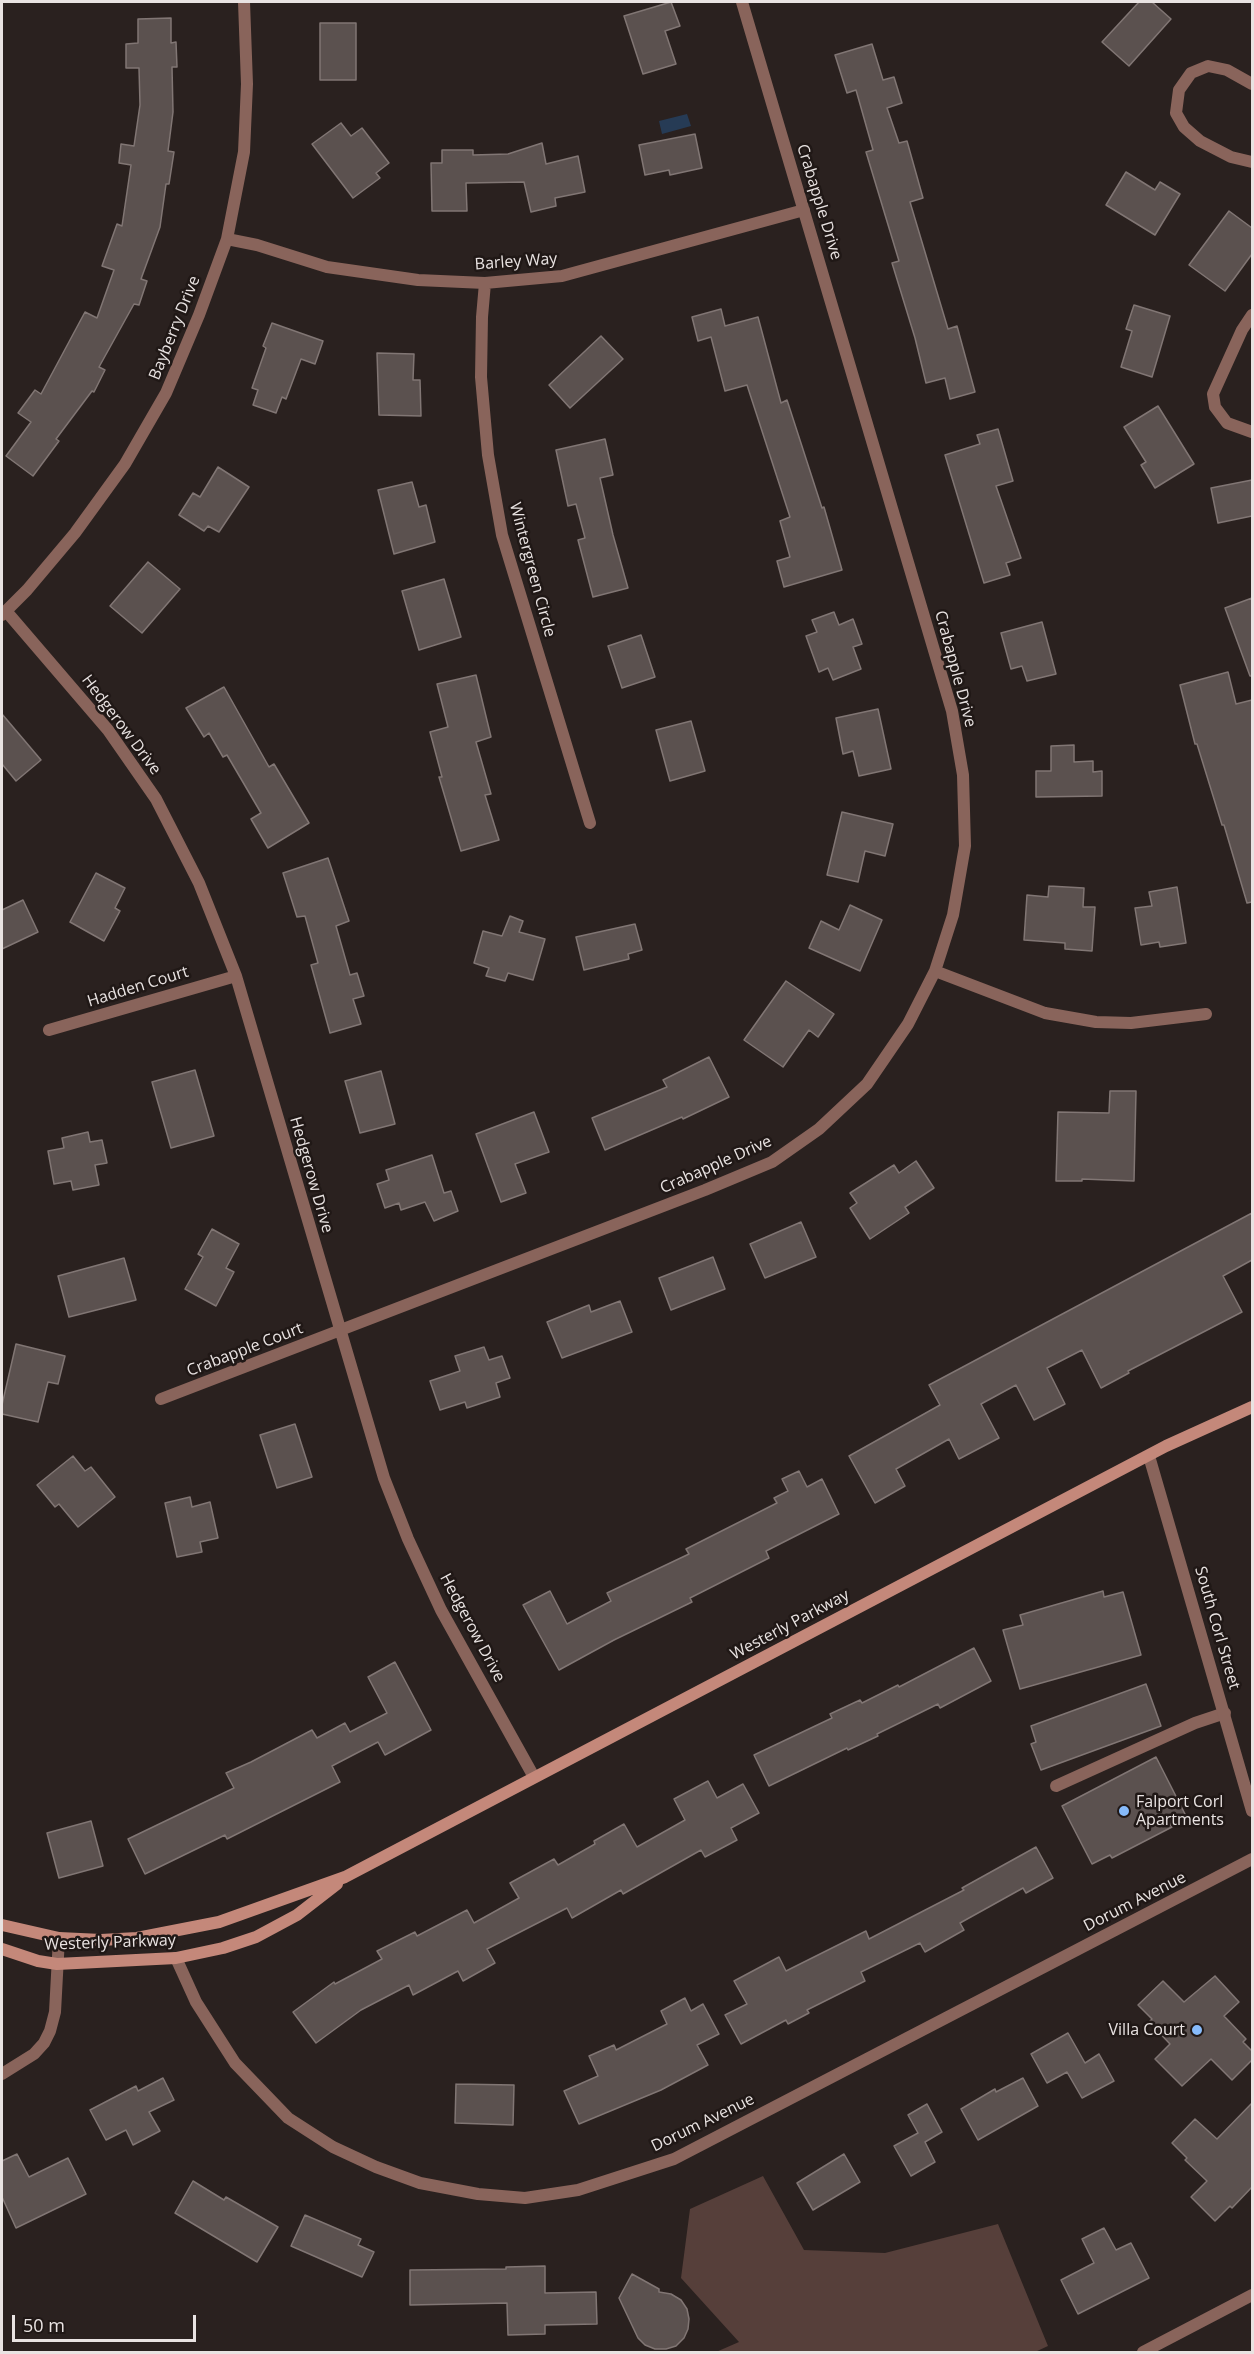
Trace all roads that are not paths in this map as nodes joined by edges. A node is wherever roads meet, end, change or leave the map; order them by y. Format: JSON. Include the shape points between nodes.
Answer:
{"nodes":[{"id":1,"x":244,"y":2,"type":"edge"},
{"id":2,"x":742,"y":2,"type":"edge"},
{"id":3,"x":1252,"y":84,"type":"edge"},
{"id":4,"x":1252,"y":162,"type":"edge"},
{"id":5,"x":804,"y":210,"type":"junction"},
{"id":6,"x":227,"y":238,"type":"junction"},
{"id":7,"x":485,"y":283,"type":"junction"},
{"id":8,"x":1252,"y":315,"type":"edge"},
{"id":9,"x":1252,"y":432,"type":"edge"},
{"id":10,"x":4,"y":613,"type":"edge"},
{"id":11,"x":590,"y":823,"type":"dead end"},
{"id":12,"x":934,"y":971,"type":"junction"},
{"id":13,"x":236,"y":976,"type":"junction"},
{"id":14,"x":1206,"y":1014,"type":"dead end"},
{"id":15,"x":49,"y":1030,"type":"dead end"},
{"id":16,"x":340,"y":1332,"type":"junction"},
{"id":17,"x":161,"y":1399,"type":"dead end"},
{"id":18,"x":1252,"y":1407,"type":"edge"},
{"id":19,"x":1149,"y":1456,"type":"junction"},
{"id":20,"x":1225,"y":1713,"type":"junction"},
{"id":21,"x":534,"y":1777,"type":"junction"},
{"id":22,"x":1056,"y":1786,"type":"dead end"},
{"id":23,"x":1252,"y":1811,"type":"edge"},
{"id":24,"x":1252,"y":1859,"type":"edge"},
{"id":25,"x":345,"y":1877,"type":"junction"},
{"id":26,"x":2,"y":1925,"type":"edge"},
{"id":27,"x":59,"y":1938,"type":"junction"},
{"id":28,"x":2,"y":1949,"type":"edge"},
{"id":29,"x":176,"y":1958,"type":"junction"},
{"id":30,"x":57,"y":1964,"type":"junction"},
{"id":31,"x":2,"y":2074,"type":"edge"},
{"id":32,"x":1252,"y":2295,"type":"edge"},
{"id":33,"x":1143,"y":2352,"type":"edge"}],
"edges":[{"from":1,"to":6,"type":"street","name":"Bayberry Drive","via":[[248,84],[244,152]]},
{"from":2,"to":5,"type":"street","name":"Crabapple Drive"},
{"from":3,"to":4,"type":"street","via":[[1227,70],[1208,66],[1191,73],[1179,90],[1176,113],[1184,127],[1200,141],[1231,157]]},
{"from":5,"to":7,"type":"street","name":"Barley Way","via":[[562,276]]},
{"from":5,"to":12,"type":"street","name":"Crabapple Drive","via":[[952,711],[963,775],[965,846],[953,915]]},
{"from":6,"to":7,"type":"street","name":"Barley Way","via":[[327,267],[418,280]]},
{"from":6,"to":10,"type":"street","name":"Bayberry Drive","via":[[166,393],[136,444],[75,533]]},
{"from":7,"to":11,"type":"street","name":"Wintergreen Circle","via":[[481,377],[488,455],[502,535]]},
{"from":8,"to":9,"type":"street","via":[[1213,394],[1215,407],[1227,423]]},
{"from":10,"to":13,"type":"street","name":"Hedgerow Drive","via":[[108,730],[156,799],[199,883]]},
{"from":12,"to":14,"type":"street","via":[[1045,1013],[1096,1022],[1131,1023]]},
{"from":12,"to":16,"type":"street","name":"Crabapple Drive","via":[[908,1024],[867,1084],[819,1129],[772,1162]]},
{"from":13,"to":15,"type":"street","name":"Hadden Court"},
{"from":13,"to":16,"type":"street","name":"Hedgerow Drive"},
{"from":16,"to":17,"type":"street","name":"Crabapple Court"},
{"from":16,"to":21,"type":"street","name":"Hedgerow Drive","via":[[384,1478],[408,1539],[441,1610]]},
{"from":18,"to":19,"type":"main road","name":"Westerly Parkway"},
{"from":19,"to":20,"type":"street","name":"South Corl Street"},
{"from":19,"to":21,"type":"main road","name":"Westerly Parkway"},
{"from":20,"to":22,"type":"street"},
{"from":20,"to":23,"type":"street","name":"South Corl Street"},
{"from":21,"to":25,"type":"main road","name":"Westerly Parkway"},
{"from":24,"to":29,"type":"street","name":"Dorum Avenue","via":[[674,2159],[578,2190],[525,2198],[420,2183],[333,2147],[288,2118],[235,2063],[196,2002]]},
{"from":25,"to":27,"type":"main road","name":"Westerly Parkway","via":[[244,1915],[192,1928],[137,1938]]},
{"from":25,"to":29,"type":"main road","name":"Westerly Parkway","via":[[297,1915],[256,1937]]},
{"from":26,"to":27,"type":"main road","name":"Westerly Parkway"},
{"from":27,"to":30,"type":"street"},
{"from":28,"to":30,"type":"main road","name":"Westerly Parkway"},
{"from":29,"to":30,"type":"main road","name":"Westerly Parkway"},
{"from":30,"to":31,"type":"street","via":[[55,2012],[47,2037],[34,2054]]},
{"from":32,"to":33,"type":"street"}]}
